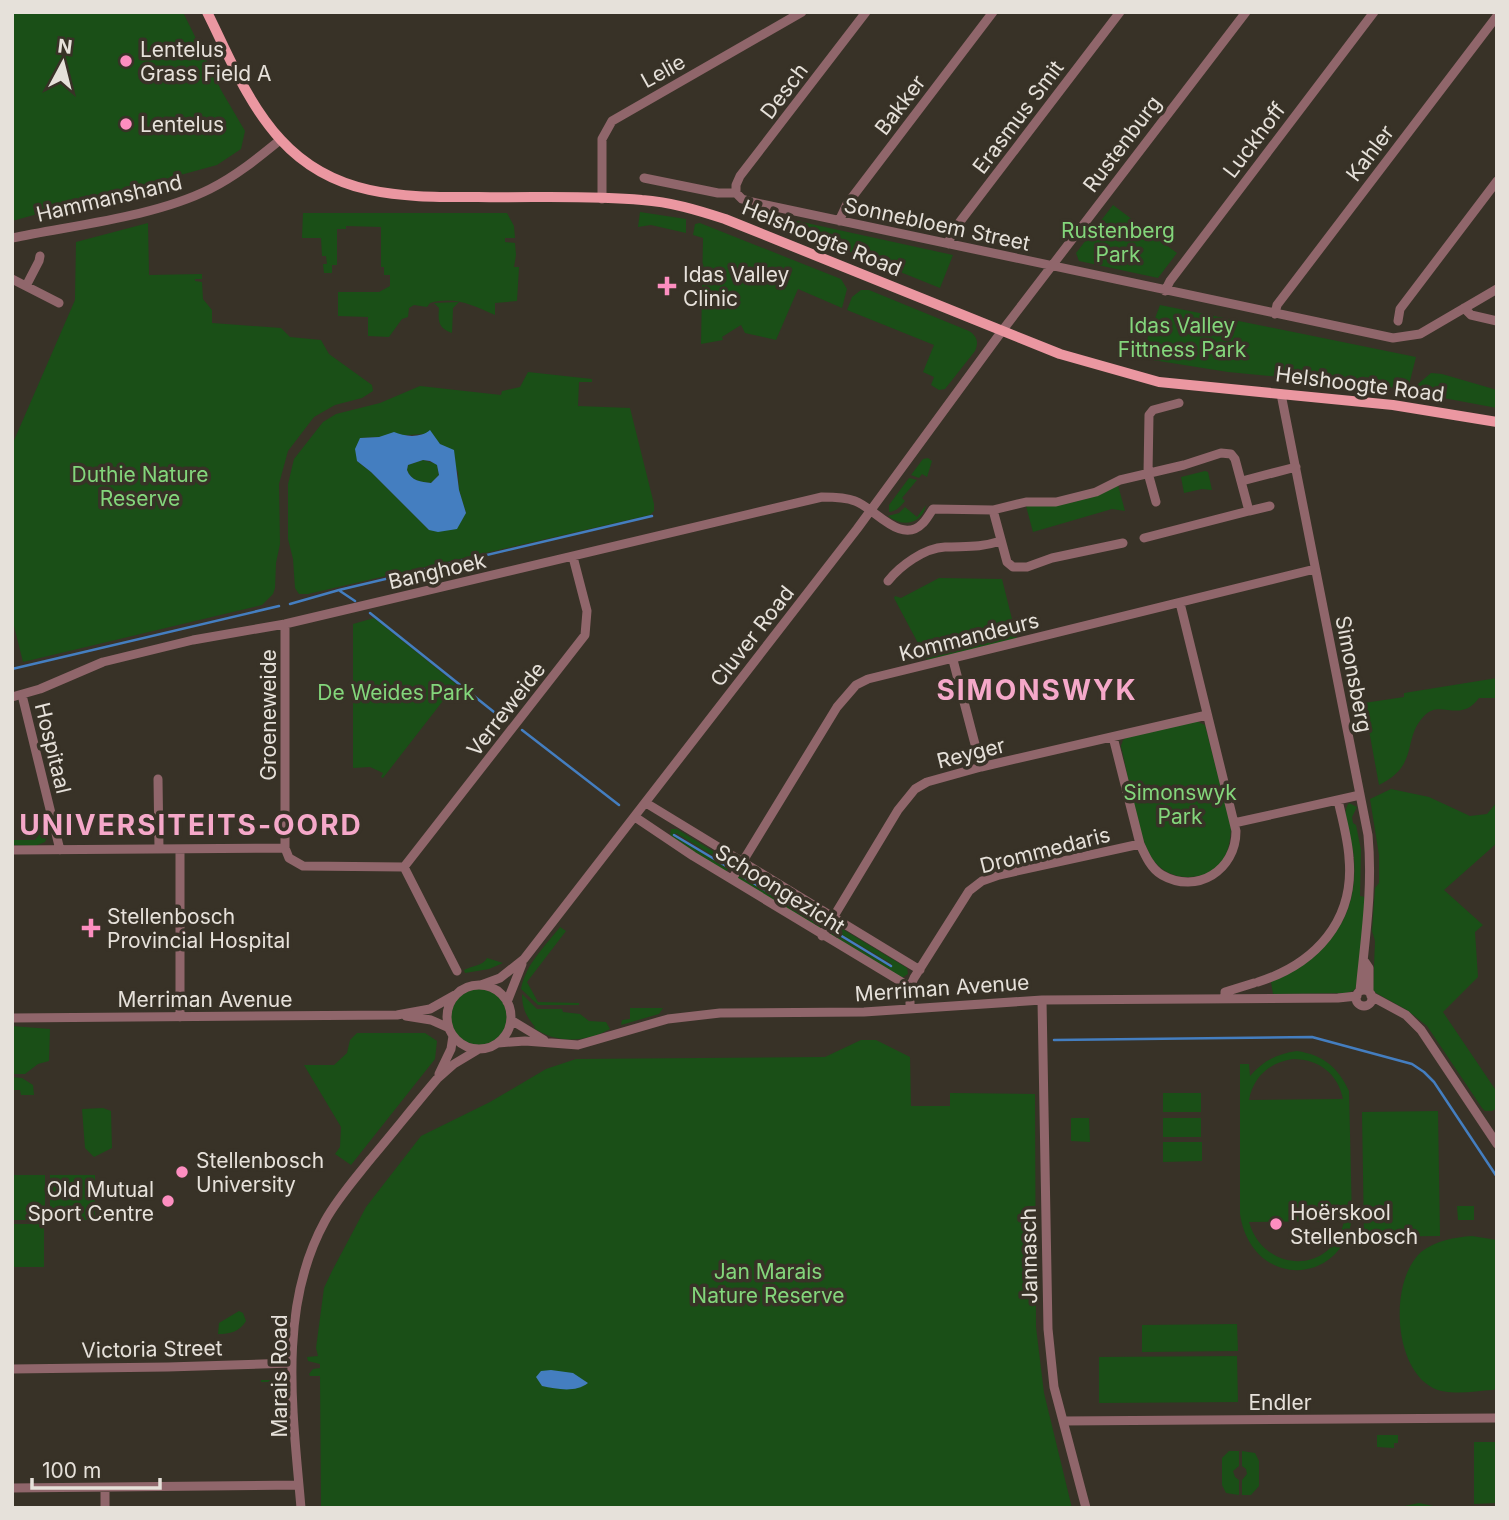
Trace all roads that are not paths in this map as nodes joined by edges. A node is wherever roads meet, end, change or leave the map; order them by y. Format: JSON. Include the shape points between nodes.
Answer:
{"nodes":[{"id":1,"x":207,"y":12,"type":"edge"},
{"id":2,"x":802,"y":12,"type":"edge"},
{"id":3,"x":866,"y":12,"type":"edge"},
{"id":4,"x":993,"y":12,"type":"edge"},
{"id":5,"x":1120,"y":12,"type":"edge"},
{"id":6,"x":1245,"y":12,"type":"edge"},
{"id":7,"x":1374,"y":12,"type":"edge"},
{"id":8,"x":1497,"y":16,"type":"edge"},
{"id":9,"x":280,"y":140,"type":"junction"},
{"id":10,"x":644,"y":178,"type":"dead end"},
{"id":11,"x":1497,"y":181,"type":"edge"},
{"id":12,"x":736,"y":193,"type":"junction"},
{"id":13,"x":602,"y":198,"type":"junction"},
{"id":14,"x":839,"y":220,"type":"junction"},
{"id":15,"x":12,"y":238,"type":"edge"},
{"id":16,"x":949,"y":244,"type":"junction"},
{"id":17,"x":40,"y":256,"type":"dead end"},
{"id":18,"x":1052,"y":266,"type":"junction"},
{"id":19,"x":12,"y":279,"type":"edge"},
{"id":20,"x":26,"y":285,"type":"junction"},
{"id":21,"x":1497,"y":289,"type":"edge"},
{"id":22,"x":1165,"y":291,"type":"junction"},
{"id":23,"x":59,"y":303,"type":"dead end"},
{"id":24,"x":1464,"y":308,"type":"junction"},
{"id":25,"x":1275,"y":314,"type":"junction"},
{"id":26,"x":1398,"y":321,"type":"dead end"},
{"id":27,"x":1497,"y":321,"type":"edge"},
{"id":28,"x":1002,"y":331,"type":"junction"},
{"id":29,"x":1281,"y":394,"type":"junction"},
{"id":30,"x":1179,"y":403,"type":"dead end"},
{"id":31,"x":1497,"y":422,"type":"edge"},
{"id":32,"x":1296,"y":467,"type":"junction"},
{"id":33,"x":1148,"y":473,"type":"junction"},
{"id":34,"x":1241,"y":481,"type":"junction"},
{"id":35,"x":1156,"y":502,"type":"dead end"},
{"id":36,"x":1270,"y":506,"type":"dead end"},
{"id":37,"x":993,"y":510,"type":"junction"},
{"id":38,"x":870,"y":511,"type":"junction"},
{"id":39,"x":1249,"y":511,"type":"junction"},
{"id":40,"x":1144,"y":538,"type":"dead end"},
{"id":41,"x":1001,"y":541,"type":"junction"},
{"id":42,"x":1123,"y":543,"type":"dead end"},
{"id":43,"x":573,"y":558,"type":"junction"},
{"id":44,"x":1315,"y":569,"type":"junction"},
{"id":45,"x":888,"y":582,"type":"dead end"},
{"id":46,"x":1180,"y":603,"type":"junction"},
{"id":47,"x":285,"y":624,"type":"junction"},
{"id":48,"x":953,"y":660,"type":"junction"},
{"id":49,"x":17,"y":696,"type":"edge"},
{"id":50,"x":1207,"y":715,"type":"junction"},
{"id":51,"x":1113,"y":737,"type":"junction"},
{"id":52,"x":981,"y":767,"type":"junction"},
{"id":53,"x":158,"y":779,"type":"dead end"},
{"id":54,"x":1360,"y":795,"type":"junction"},
{"id":55,"x":1338,"y":800,"type":"junction"},
{"id":56,"x":646,"y":803,"type":"junction"},
{"id":57,"x":635,"y":817,"type":"junction"},
{"id":58,"x":674,"y":821,"type":"junction"},
{"id":59,"x":1234,"y":823,"type":"junction"},
{"id":60,"x":663,"y":836,"type":"junction"},
{"id":61,"x":1140,"y":844,"type":"junction"},
{"id":62,"x":285,"y":848,"type":"junction"},
{"id":63,"x":159,"y":849,"type":"junction"},
{"id":64,"x":180,"y":849,"type":"junction"},
{"id":65,"x":12,"y":850,"type":"edge"},
{"id":66,"x":60,"y":850,"type":"junction"},
{"id":67,"x":741,"y":863,"type":"junction"},
{"id":68,"x":404,"y":867,"type":"junction"},
{"id":69,"x":732,"y":879,"type":"junction"},
{"id":70,"x":832,"y":918,"type":"junction"},
{"id":71,"x":822,"y":936,"type":"junction"},
{"id":72,"x":524,"y":959,"type":"junction"},
{"id":73,"x":920,"y":970,"type":"junction"},
{"id":74,"x":457,"y":971,"type":"dead end"},
{"id":75,"x":1259,"y":981,"type":"junction"},
{"id":76,"x":481,"y":985,"type":"junction"},
{"id":77,"x":910,"y":987,"type":"junction"},
{"id":78,"x":455,"y":995,"type":"junction"},
{"id":79,"x":1364,"y":997,"type":"junction"},
{"id":80,"x":1225,"y":999,"type":"junction"},
{"id":81,"x":1267,"y":999,"type":"junction"},
{"id":82,"x":1042,"y":1000,"type":"junction"},
{"id":83,"x":507,"y":1002,"type":"junction"},
{"id":84,"x":910,"y":1009,"type":"junction"},
{"id":85,"x":397,"y":1015,"type":"junction"},
{"id":86,"x":180,"y":1017,"type":"junction"},
{"id":87,"x":12,"y":1018,"type":"edge"},
{"id":88,"x":511,"y":1020,"type":"junction"},
{"id":89,"x":451,"y":1032,"type":"junction"},
{"id":90,"x":498,"y":1043,"type":"junction"},
{"id":91,"x":552,"y":1044,"type":"junction"},
{"id":92,"x":479,"y":1049,"type":"junction"},
{"id":93,"x":437,"y":1079,"type":"junction"},
{"id":94,"x":1497,"y":1144,"type":"edge"},
{"id":95,"x":292,"y":1363,"type":"junction"},
{"id":96,"x":12,"y":1369,"type":"edge"},
{"id":97,"x":1497,"y":1418,"type":"edge"},
{"id":98,"x":1063,"y":1421,"type":"junction"},
{"id":99,"x":299,"y":1485,"type":"junction"},
{"id":100,"x":12,"y":1488,"type":"edge"},
{"id":101,"x":105,"y":1489,"type":"junction"},
{"id":102,"x":105,"y":1508,"type":"edge"},
{"id":103,"x":301,"y":1508,"type":"edge"},
{"id":104,"x":1086,"y":1508,"type":"edge"}],
"edges":[{"from":1,"to":9,"type":"main road","name":"Helshoogte Road","via":[[247,94]]},
{"from":2,"to":13,"type":"street","name":"Lelie","via":[[612,121],[603,139]]},
{"from":3,"to":12,"type":"street","name":"Desch","via":[[740,176]]},
{"from":4,"to":14,"type":"street","name":"Bakker"},
{"from":5,"to":16,"type":"street","name":"Erasmus Smit","via":[[962,219]]},
{"from":6,"to":18,"type":"street","name":"Rustenburg"},
{"from":7,"to":22,"type":"street","name":"Luckhoff"},
{"from":8,"to":25,"type":"street","name":"Kahler","via":[[1277,305]]},
{"from":9,"to":13,"type":"main road","name":"Helshoogte Road","via":[[326,175],[382,194]]},
{"from":9,"to":15,"type":"street","name":"Hammanshand","via":[[238,173],[181,202]]},
{"from":10,"to":12,"type":"street","name":"Sonnebloem Street"},
{"from":11,"to":26,"type":"street","via":[[1400,309]]},
{"from":12,"to":14,"type":"street","name":"Sonnebloem Street","via":[[752,202]]},
{"from":13,"to":28,"type":"main road","name":"Helshoogte Road","via":[[658,202],[704,212]]},
{"from":14,"to":16,"type":"street","name":"Sonnebloem Street"},
{"from":16,"to":18,"type":"street","name":"Sonnebloem Street"},
{"from":17,"to":20,"type":"street"},
{"from":18,"to":22,"type":"street","name":"Sonnebloem Street"},
{"from":18,"to":28,"type":"street","name":"Rustenburg"},
{"from":19,"to":20,"type":"street"},
{"from":20,"to":23,"type":"street"},
{"from":21,"to":24,"type":"street","name":"Sonnebloem Street"},
{"from":22,"to":25,"type":"street","name":"Sonnebloem Street"},
{"from":24,"to":25,"type":"street","name":"Sonnebloem Street","via":[[1420,334],[1393,338]]},
{"from":24,"to":27,"type":"street","via":[[1471,316]]},
{"from":28,"to":29,"type":"main road","name":"Helshoogte Road","via":[[1060,354],[1158,382]]},
{"from":28,"to":38,"type":"street","name":"Cluver Road"},
{"from":29,"to":31,"type":"main road","name":"Helshoogte Road"},
{"from":29,"to":32,"type":"street","name":"Simonsberg"},
{"from":30,"to":33,"type":"street","via":[[1149,415]]},
{"from":32,"to":34,"type":"street"},
{"from":32,"to":44,"type":"street","name":"Simonsberg"},
{"from":33,"to":34,"type":"street","via":[[1226,452],[1235,459]]},
{"from":33,"to":35,"type":"street"},
{"from":33,"to":37,"type":"street","via":[[1056,502],[1026,502]]},
{"from":34,"to":39,"type":"street"},
{"from":36,"to":39,"type":"street"},
{"from":37,"to":38,"type":"street","name":"Banghoek","via":[[933,509],[920,526],[906,529]]},
{"from":37,"to":41,"type":"street"},
{"from":38,"to":43,"type":"street","name":"Banghoek","via":[[851,499],[822,497]]},
{"from":38,"to":56,"type":"street","name":"Cluver Road"},
{"from":39,"to":40,"type":"street"},
{"from":41,"to":42,"type":"street","via":[[1007,562],[1020,568]]},
{"from":41,"to":45,"type":"street","via":[[981,547],[935,549],[898,568]]},
{"from":43,"to":47,"type":"street","name":"Banghoek"},
{"from":43,"to":68,"type":"street","name":"Verreweide","via":[[587,611],[584,635]]},
{"from":44,"to":46,"type":"street","name":"Kommandeurs"},
{"from":44,"to":54,"type":"street","name":"Simonsberg"},
{"from":46,"to":48,"type":"street","name":"Kommandeurs"},
{"from":46,"to":50,"type":"street"},
{"from":47,"to":49,"type":"street","name":"Banghoek","via":[[103,662]]},
{"from":47,"to":62,"type":"street","name":"Groeneweide"},
{"from":48,"to":52,"type":"street"},
{"from":48,"to":67,"type":"street","name":"Kommandeurs","via":[[868,679],[850,691]]},
{"from":49,"to":66,"type":"street","name":"Hospitaal"},
{"from":50,"to":51,"type":"street","name":"Reyger"},
{"from":50,"to":59,"type":"street"},
{"from":51,"to":52,"type":"street","name":"Reyger"},
{"from":51,"to":61,"type":"street"},
{"from":52,"to":70,"type":"street","name":"Reyger","via":[[927,782],[907,797]]},
{"from":53,"to":63,"type":"street"},
{"from":54,"to":55,"type":"street"},
{"from":54,"to":79,"type":"street","name":"Simonsberg","via":[[1370,865]]},
{"from":55,"to":59,"type":"street"},
{"from":55,"to":75,"type":"street","via":[[1350,859],[1345,901],[1337,920],[1323,943],[1304,961]]},
{"from":56,"to":57,"type":"street","name":"Cluver Road"},
{"from":56,"to":58,"type":"street","name":"Schoongezicht"},
{"from":57,"to":60,"type":"street","name":"Schoongezicht"},
{"from":57,"to":72,"type":"street","name":"Cluver Road"},
{"from":58,"to":60,"type":"street"},
{"from":58,"to":67,"type":"street","name":"Schoongezicht"},
{"from":59,"to":61,"type":"street","via":[[1233,854],[1217,873],[1203,880],[1180,881],[1161,874]]},
{"from":60,"to":69,"type":"street","name":"Schoongezicht"},
{"from":61,"to":73,"type":"street","name":"Drommedaris","via":[[982,881],[964,898]]},
{"from":62,"to":64,"type":"street"},
{"from":62,"to":68,"type":"street","via":[[289,858],[303,866]]},
{"from":63,"to":64,"type":"street"},
{"from":63,"to":66,"type":"street"},
{"from":64,"to":86,"type":"street"},
{"from":65,"to":66,"type":"street"},
{"from":67,"to":69,"type":"street","name":"Kommandeurs"},
{"from":67,"to":70,"type":"street","name":"Schoongezicht"},
{"from":68,"to":74,"type":"street"},
{"from":69,"to":71,"type":"street","name":"Schoongezicht"},
{"from":70,"to":71,"type":"street","name":"Reyger"},
{"from":70,"to":73,"type":"street","name":"Schoongezicht"},
{"from":71,"to":77,"type":"street","name":"Schoongezicht"},
{"from":72,"to":76,"type":"street","name":"Cluver Road","via":[[500,978]]},
{"from":72,"to":83,"type":"street","name":"Cluver Road"},
{"from":73,"to":77,"type":"street","name":"Drommedaris"},
{"from":75,"to":80,"type":"street","via":[[1225,992]]},
{"from":75,"to":81,"type":"street"},
{"from":76,"to":78,"type":"street"},
{"from":76,"to":83,"type":"street","via":[[494,989]]},
{"from":77,"to":84,"type":"street"},
{"from":78,"to":85,"type":"street","name":"Merriman Avenue","via":[[430,1009]]},
{"from":78,"to":89,"type":"street","via":[[447,1014]]},
{"from":79,"to":81,"type":"street","name":"Merriman Avenue"},
{"from":79,"to":94,"type":"street","name":"Merriman Avenue","via":[[1406,1015],[1421,1030]]},
{"from":80,"to":81,"type":"street","name":"Merriman Avenue"},
{"from":80,"to":82,"type":"street","name":"Merriman Avenue"},
{"from":82,"to":84,"type":"street","name":"Merriman Avenue"},
{"from":82,"to":98,"type":"street","name":"Jannasch","via":[[1047,1315],[1054,1387]]},
{"from":83,"to":88,"type":"street"},
{"from":84,"to":91,"type":"street","name":"Merriman Avenue","via":[[690,1015],[589,1042]]},
{"from":85,"to":86,"type":"street","name":"Merriman Avenue"},
{"from":85,"to":89,"type":"street","name":"Merriman Avenue","via":[[430,1020]]},
{"from":86,"to":87,"type":"street","name":"Merriman Avenue"},
{"from":88,"to":90,"type":"street"},
{"from":88,"to":91,"type":"street"},
{"from":89,"to":92,"type":"street","via":[[464,1046]]},
{"from":89,"to":93,"type":"street","name":"Marais Road","via":[[447,1059]]},
{"from":90,"to":91,"type":"street","name":"Merriman Avenue"},
{"from":90,"to":92,"type":"street"},
{"from":92,"to":93,"type":"street","name":"Marais Road"},
{"from":93,"to":95,"type":"street","name":"Marais Road","via":[[325,1220],[301,1277]]},
{"from":95,"to":96,"type":"street","name":"Victoria Street"},
{"from":95,"to":99,"type":"street","name":"Marais Road"},
{"from":97,"to":98,"type":"street","name":"Endler"},
{"from":98,"to":104,"type":"street","name":"Jannasch"},
{"from":99,"to":101,"type":"street"},
{"from":99,"to":103,"type":"street","name":"Marais Road"},
{"from":100,"to":101,"type":"street"},
{"from":101,"to":102,"type":"street"}]}
